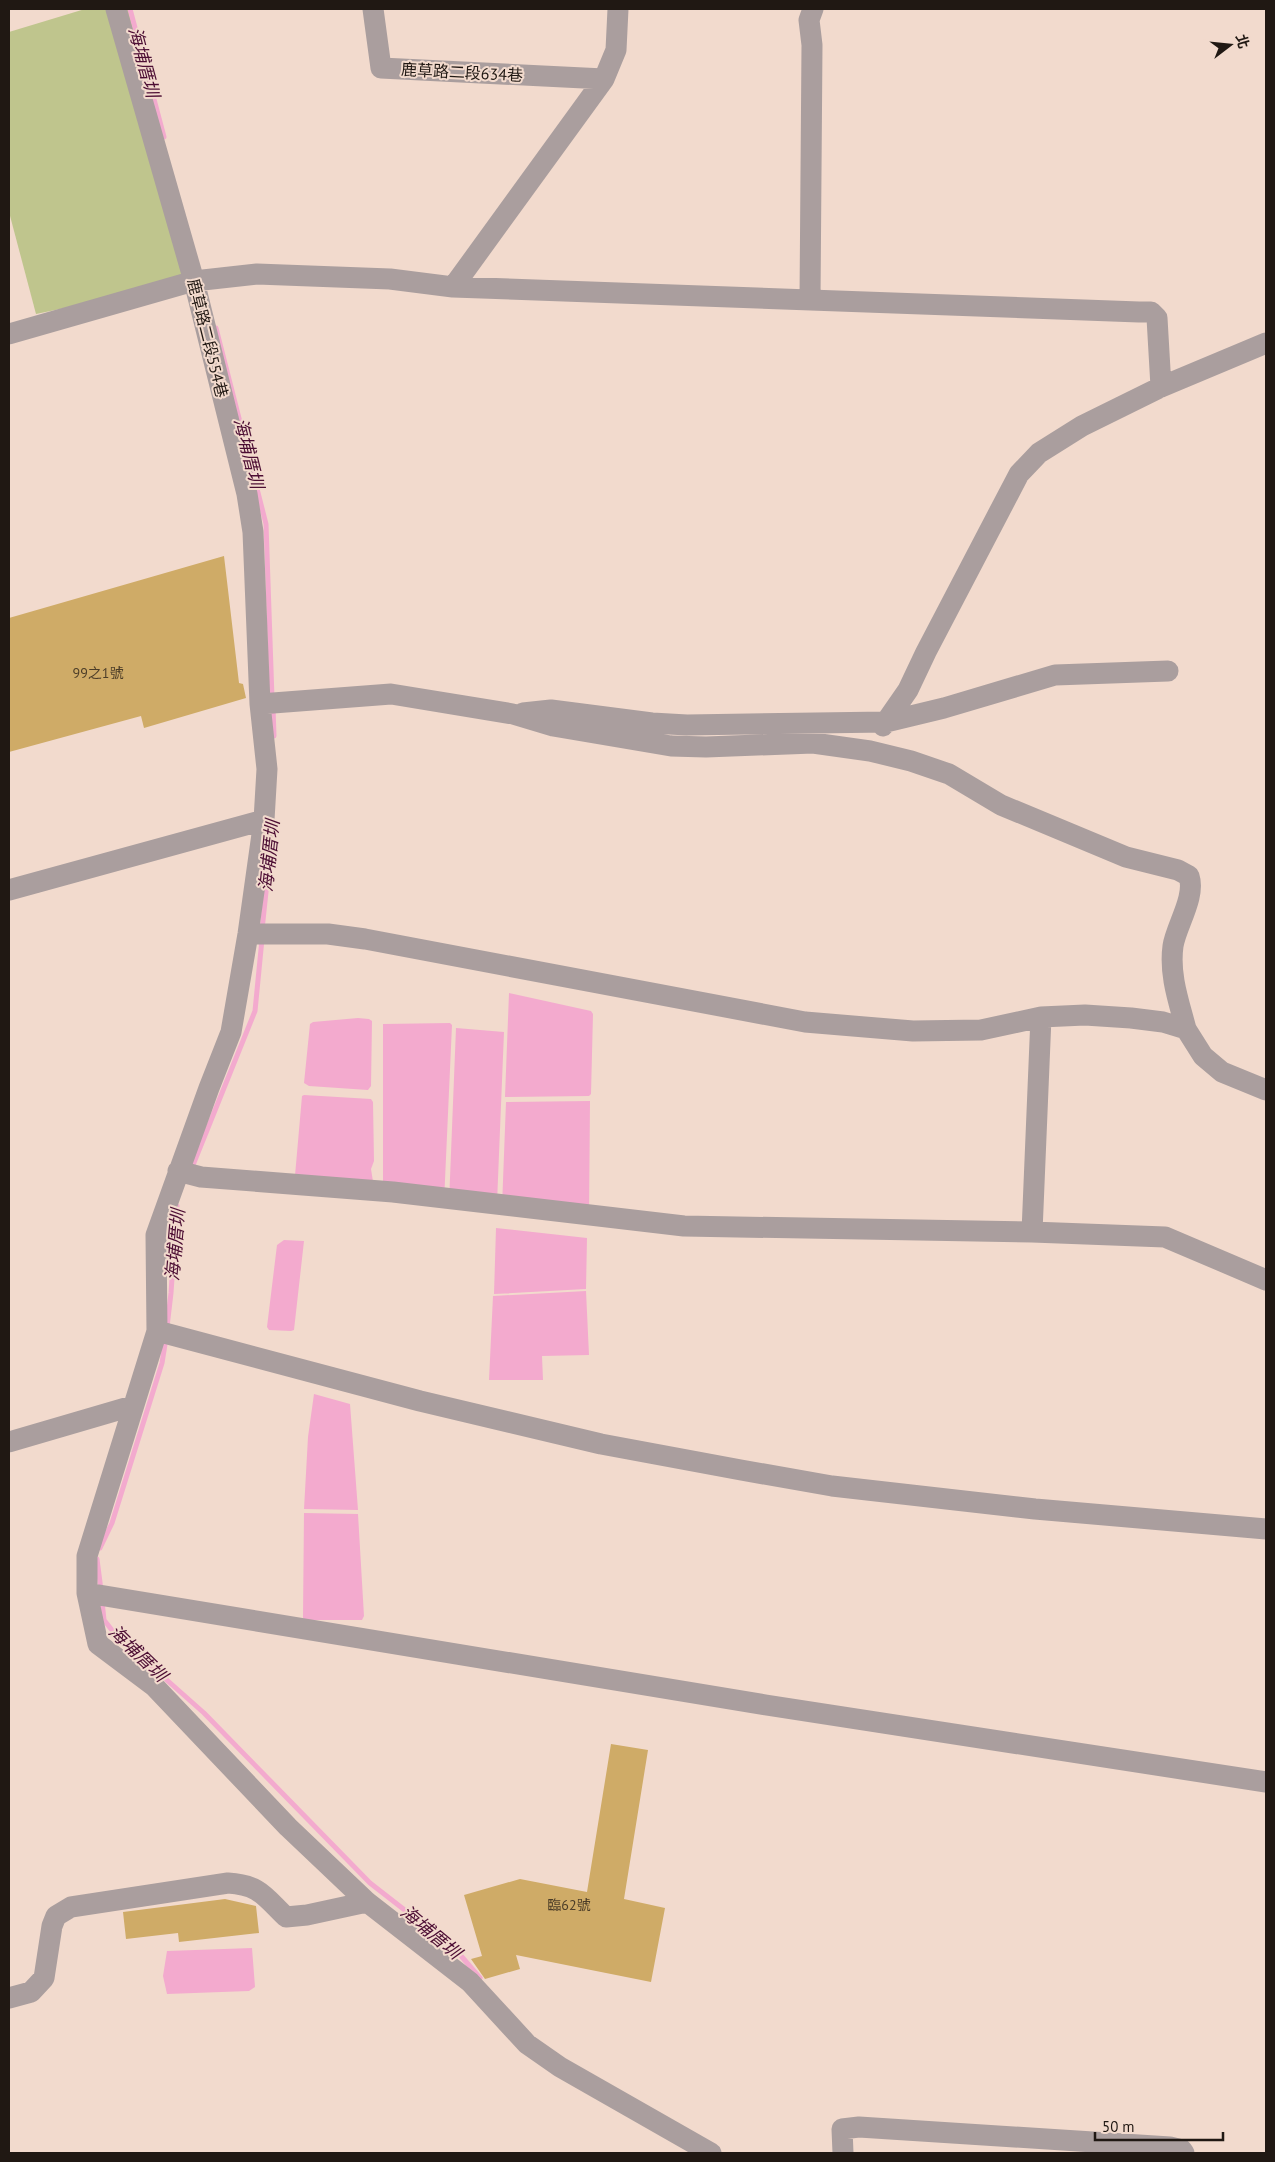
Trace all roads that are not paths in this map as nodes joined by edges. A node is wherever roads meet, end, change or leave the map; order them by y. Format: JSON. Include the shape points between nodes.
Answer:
{"nodes":[{"id":1,"x":116,"y":9,"type":"edge"},
{"id":2,"x":373,"y":9,"type":"edge"},
{"id":3,"x":618,"y":9,"type":"edge"},
{"id":4,"x":813,"y":9,"type":"edge"},
{"id":5,"x":604,"y":78,"type":"junction"},
{"id":6,"x":194,"y":281,"type":"junction"},
{"id":7,"x":453,"y":286,"type":"junction"},
{"id":8,"x":810,"y":300,"type":"junction"},
{"id":9,"x":9,"y":334,"type":"edge"},
{"id":10,"x":1266,"y":343,"type":"edge"},
{"id":11,"x":1161,"y":387,"type":"junction"},
{"id":12,"x":1168,"y":671,"type":"dead end"},
{"id":13,"x":260,"y":704,"type":"junction"},
{"id":14,"x":513,"y":714,"type":"junction"},
{"id":15,"x":886,"y":722,"type":"junction"},
{"id":16,"x":870,"y":751,"type":"junction"},
{"id":17,"x":264,"y":820,"type":"junction"},
{"id":18,"x":9,"y":890,"type":"edge"},
{"id":19,"x":248,"y":934,"type":"junction"},
{"id":20,"x":1041,"y":1017,"type":"junction"},
{"id":21,"x":1186,"y":1030,"type":"junction"},
{"id":22,"x":1266,"y":1090,"type":"edge"},
{"id":23,"x":178,"y":1171,"type":"junction"},
{"id":24,"x":1032,"y":1232,"type":"junction"},
{"id":25,"x":1266,"y":1280,"type":"edge"},
{"id":26,"x":157,"y":1331,"type":"junction"},
{"id":27,"x":132,"y":1406,"type":"junction"},
{"id":28,"x":9,"y":1442,"type":"edge"},
{"id":29,"x":1266,"y":1529,"type":"edge"},
{"id":30,"x":87,"y":1594,"type":"junction"},
{"id":31,"x":1266,"y":1782,"type":"edge"},
{"id":32,"x":367,"y":1902,"type":"junction"},
{"id":33,"x":9,"y":1998,"type":"edge"},
{"id":34,"x":711,"y":2153,"type":"edge"},
{"id":35,"x":843,"y":2153,"type":"edge"},
{"id":36,"x":1184,"y":2153,"type":"edge"}],
"edges":[{"from":1,"to":6,"type":"street","name":"鹿草路二段554巷"},
{"from":2,"to":5,"type":"street","name":"鹿草路二段634巷","via":[[381,68]]},
{"from":3,"to":5,"type":"street","via":[[616,50]]},
{"from":4,"to":8,"type":"street","via":[[809,20],[812,45]]},
{"from":5,"to":7,"type":"street"},
{"from":6,"to":7,"type":"street","via":[[256,274],[390,279]]},
{"from":6,"to":9,"type":"street"},
{"from":6,"to":13,"type":"street","name":"鹿草路二段554巷","via":[[253,532]]},
{"from":7,"to":8,"type":"street"},
{"from":8,"to":11,"type":"street","via":[[1151,312],[1158,318],[1160,329]]},
{"from":10,"to":11,"type":"street"},
{"from":11,"to":15,"type":"street","via":[[1082,426],[1039,452],[1019,474],[908,690]]},
{"from":12,"to":15,"type":"street","via":[[1055,675]]},
{"from":13,"to":14,"type":"street","via":[[391,694]]},
{"from":13,"to":17,"type":"street","name":"鹿草路二段554巷","via":[[268,769]]},
{"from":14,"to":15,"type":"street","via":[[551,710],[652,723],[687,724]]},
{"from":14,"to":16,"type":"street","via":[[553,726],[671,746],[813,743]]},
{"from":15,"to":16,"type":"street"},
{"from":16,"to":21,"type":"street","via":[[949,774],[1001,805],[1126,857],[1178,870],[1189,876],[1190,893],[1173,946],[1173,981]]},
{"from":17,"to":18,"type":"street"},
{"from":17,"to":19,"type":"street","name":"鹿草路二段554巷"},
{"from":19,"to":20,"type":"street","via":[[328,934],[365,939],[805,1022],[913,1031],[981,1030]]},
{"from":19,"to":23,"type":"street","name":"鹿草路二段554巷","via":[[231,1032]]},
{"from":20,"to":21,"type":"street","via":[[1131,1018],[1162,1022]]},
{"from":20,"to":24,"type":"street"},
{"from":21,"to":22,"type":"street","via":[[1203,1056],[1222,1072]]},
{"from":23,"to":24,"type":"street","via":[[200,1177],[393,1192],[684,1226]]},
{"from":23,"to":26,"type":"street","name":"鹿草路二段554巷","via":[[156,1235]]},
{"from":24,"to":25,"type":"street","via":[[1165,1237]]},
{"from":26,"to":27,"type":"street","name":"鹿草路二段554巷"},
{"from":26,"to":29,"type":"street","via":[[420,1402],[601,1444],[741,1470],[832,1486],[1026,1508]]},
{"from":27,"to":28,"type":"street"},
{"from":27,"to":30,"type":"street","name":"鹿草路二段554巷","via":[[87,1556]]},
{"from":30,"to":31,"type":"street","via":[[766,1705]]},
{"from":30,"to":32,"type":"street","name":"鹿草路二段554巷","via":[[98,1644],[154,1686],[288,1827]]},
{"from":32,"to":33,"type":"street","via":[[286,1917],[254,1887],[228,1883],[71,1908],[56,1916],[52,1926],[44,1978],[31,1992]]},
{"from":32,"to":34,"type":"street","name":"鹿草路二段554巷","via":[[470,1982],[527,2044],[560,2067]]},
{"from":35,"to":36,"type":"street","via":[[842,2129],[859,2127],[1114,2142],[1170,2147]]}]}
